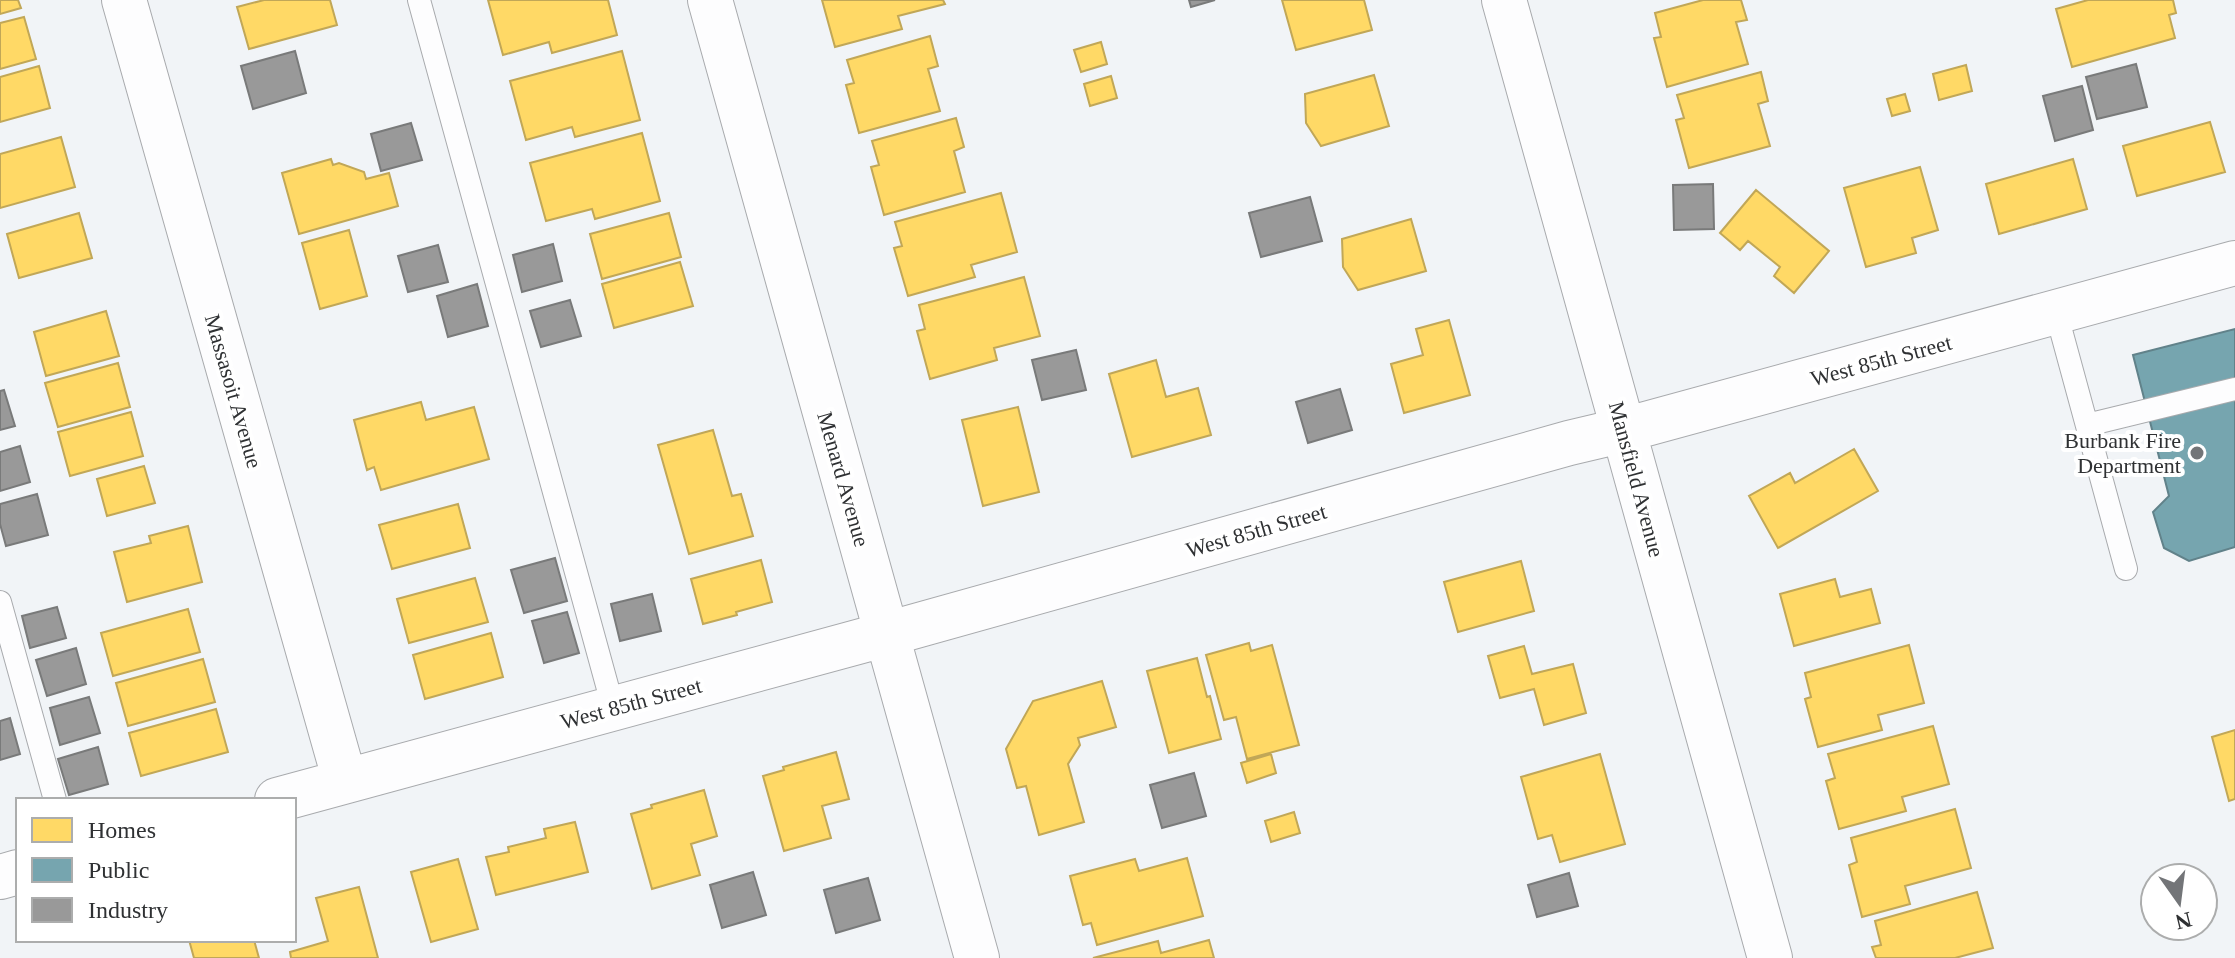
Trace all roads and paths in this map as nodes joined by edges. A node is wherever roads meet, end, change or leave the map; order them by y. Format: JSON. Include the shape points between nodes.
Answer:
{"nodes":[{"id":1,"x":124,"y":0,"type":"edge"},
{"id":2,"x":419,"y":0,"type":"edge"},
{"id":3,"x":710,"y":0,"type":"edge"},
{"id":4,"x":1504,"y":0,"type":"edge"},
{"id":5,"x":2235,"y":263,"type":"edge"},
{"id":6,"x":2056,"y":312,"type":"junction"},
{"id":7,"x":2235,"y":389,"type":"edge"},
{"id":8,"x":2087,"y":425,"type":"junction"},
{"id":9,"x":1624,"y":430,"type":"junction"},
{"id":10,"x":2126,"y":569,"type":"dead end"},
{"id":11,"x":0,"y":602,"type":"edge"},
{"id":12,"x":887,"y":634,"type":"junction"},
{"id":13,"x":613,"y":707,"type":"junction"},
{"id":14,"x":345,"y":781,"type":"junction"},
{"id":15,"x":54,"y":798,"type":"edge"},
{"id":16,"x":284,"y":798,"type":"edge"},
{"id":17,"x":977,"y":958,"type":"edge"},
{"id":18,"x":1770,"y":958,"type":"edge"}],
"edges":[{"from":1,"to":14,"type":"street","name":"Massasoit Avenue"},
{"from":2,"to":13,"type":"lane"},
{"from":3,"to":12,"type":"street","name":"Menard Avenue"},
{"from":4,"to":9,"type":"street","name":"Mansfield Avenue"},
{"from":5,"to":6,"type":"street","name":"West 85th Street"},
{"from":6,"to":8,"type":"lane"},
{"from":6,"to":9,"type":"street","name":"West 85th Street"},
{"from":7,"to":8,"type":"lane"},
{"from":8,"to":10,"type":"lane"},
{"from":9,"to":12,"type":"street","name":"West 85th Street"},
{"from":9,"to":18,"type":"street","name":"Mansfield Avenue"},
{"from":11,"to":15,"type":"lane"},
{"from":12,"to":13,"type":"street","name":"West 85th Street"},
{"from":12,"to":17,"type":"street","name":"Menard Avenue"},
{"from":13,"to":14,"type":"street","name":"West 85th Street"},
{"from":14,"to":16,"type":"street","name":"West 85th Street"}]}
